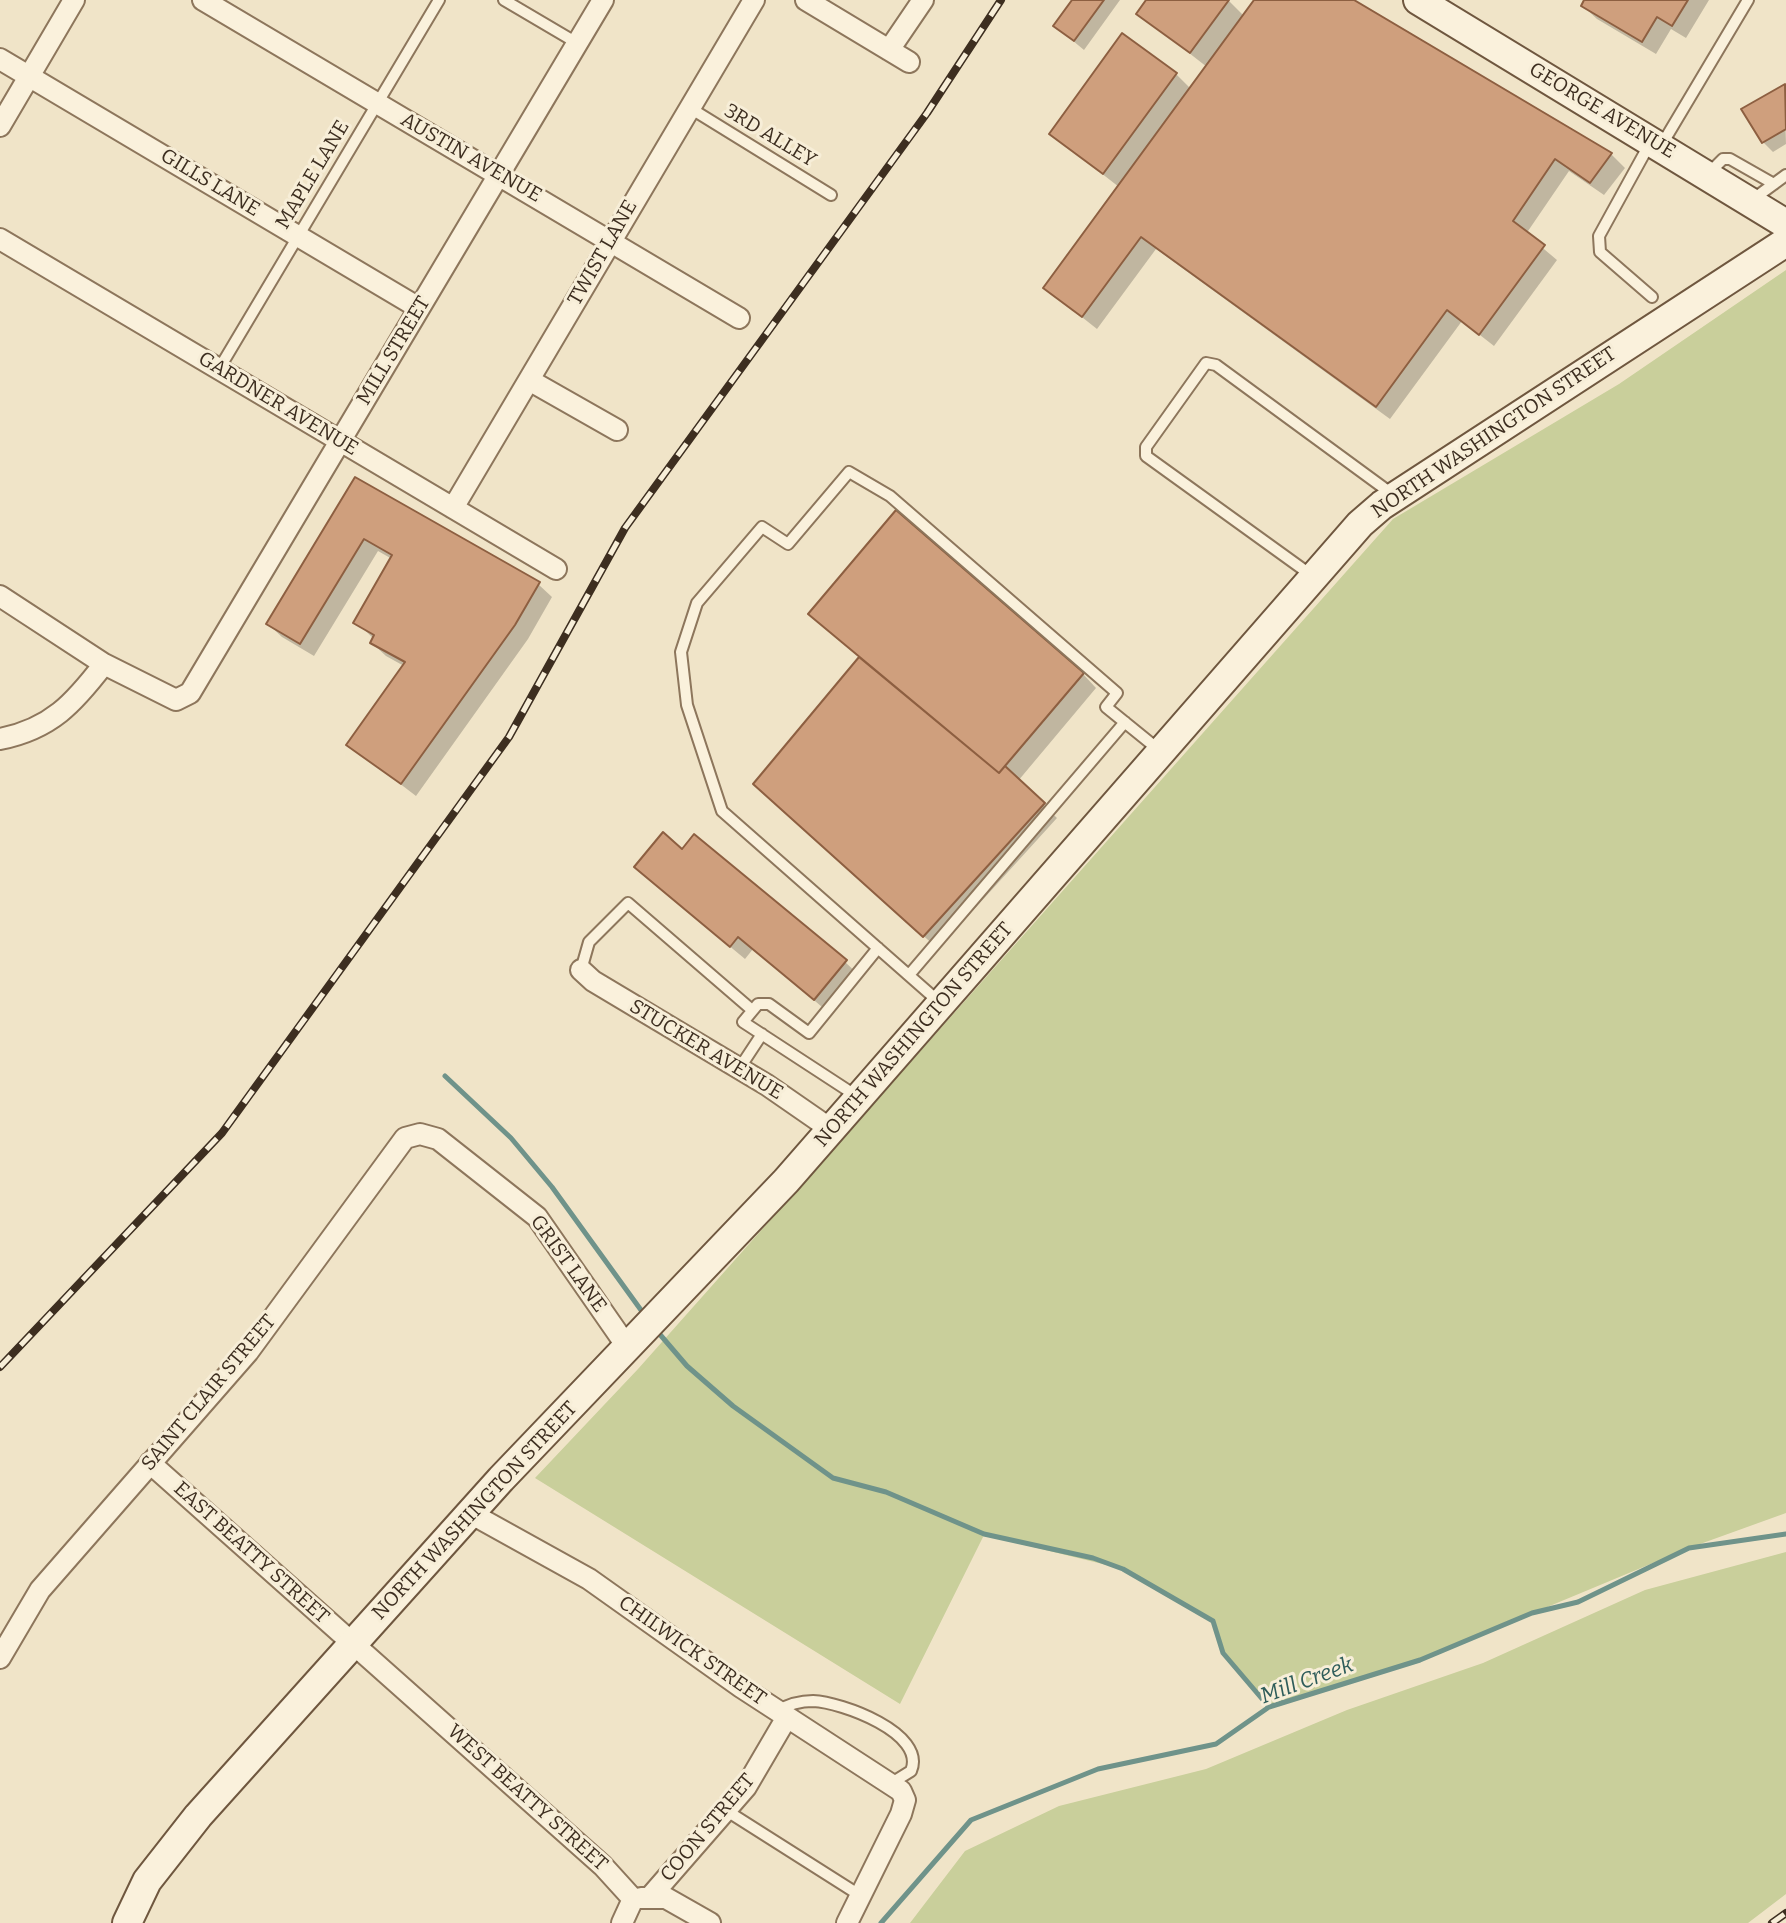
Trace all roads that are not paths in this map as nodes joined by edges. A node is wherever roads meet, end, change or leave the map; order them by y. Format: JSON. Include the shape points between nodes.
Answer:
{"nodes":[{"id":1,"x":74,"y":0,"type":"edge"},
{"id":2,"x":203,"y":0,"type":"edge"},
{"id":3,"x":439,"y":0,"type":"edge"},
{"id":4,"x":504,"y":0,"type":"edge"},
{"id":5,"x":603,"y":0,"type":"edge"},
{"id":6,"x":754,"y":0,"type":"edge"},
{"id":7,"x":806,"y":0,"type":"edge"},
{"id":8,"x":923,"y":0,"type":"edge"},
{"id":9,"x":1418,"y":0,"type":"edge"},
{"id":10,"x":1748,"y":0,"type":"edge"},
{"id":11,"x":577,"y":43,"type":"junction"},
{"id":12,"x":889,"y":50,"type":"junction"},
{"id":13,"x":0,"y":59,"type":"edge"},
{"id":14,"x":909,"y":62,"type":"dead end"},
{"id":15,"x":30,"y":76,"type":"junction"},
{"id":16,"x":377,"y":103,"type":"junction"},
{"id":17,"x":690,"y":108,"type":"junction"},
{"id":18,"x":0,"y":126,"type":"edge"},
{"id":19,"x":1657,"y":143,"type":"junction"},
{"id":20,"x":499,"y":174,"type":"junction"},
{"id":21,"x":1707,"y":174,"type":"junction"},
{"id":22,"x":1786,"y":175,"type":"edge"},
{"id":23,"x":1774,"y":184,"type":"junction"},
{"id":24,"x":831,"y":195,"type":"dead end"},
{"id":25,"x":1751,"y":201,"type":"junction"},
{"id":26,"x":1786,"y":224,"type":"edge"},
{"id":27,"x":299,"y":236,"type":"junction"},
{"id":28,"x":0,"y":239,"type":"edge"},
{"id":29,"x":610,"y":240,"type":"junction"},
{"id":30,"x":1786,"y":242,"type":"edge"},
{"id":31,"x":1652,"y":297,"type":"dead end"},
{"id":32,"x":419,"y":308,"type":"junction"},
{"id":33,"x":739,"y":318,"type":"dead end"},
{"id":34,"x":219,"y":369,"type":"junction"},
{"id":35,"x":529,"y":380,"type":"junction"},
{"id":36,"x":617,"y":430,"type":"dead end"},
{"id":37,"x":341,"y":442,"type":"junction"},
{"id":38,"x":1395,"y":496,"type":"junction"},
{"id":39,"x":453,"y":508,"type":"junction"},
{"id":40,"x":556,"y":569,"type":"dead end"},
{"id":41,"x":1313,"y":576,"type":"junction"},
{"id":42,"x":0,"y":596,"type":"edge"},
{"id":43,"x":104,"y":664,"type":"junction"},
{"id":44,"x":1125,"y":722,"type":"junction"},
{"id":45,"x":0,"y":739,"type":"edge"},
{"id":46,"x":1161,"y":751,"type":"junction"},
{"id":47,"x":878,"y":948,"type":"junction"},
{"id":48,"x":581,"y":970,"type":"joint"},
{"id":49,"x":909,"y":975,"type":"junction"},
{"id":50,"x":942,"y":1004,"type":"junction"},
{"id":51,"x":752,"y":1010,"type":"junction"},
{"id":52,"x":762,"y":1034,"type":"junction"},
{"id":53,"x":739,"y":1069,"type":"junction"},
{"id":54,"x":860,"y":1098,"type":"junction"},
{"id":55,"x":832,"y":1130,"type":"junction"},
{"id":56,"x":420,"y":1134,"type":"joint"},
{"id":57,"x":628,"y":1348,"type":"junction"},
{"id":58,"x":150,"y":1463,"type":"junction"},
{"id":59,"x":470,"y":1513,"type":"junction"},
{"id":60,"x":353,"y":1643,"type":"junction"},
{"id":61,"x":0,"y":1658,"type":"edge"},
{"id":62,"x":782,"y":1714,"type":"junction"},
{"id":63,"x":890,"y":1784,"type":"junction"},
{"id":64,"x":727,"y":1811,"type":"junction"},
{"id":65,"x":861,"y":1896,"type":"junction"},
{"id":66,"x":642,"y":1897,"type":"junction"},
{"id":67,"x":127,"y":1923,"type":"edge"},
{"id":68,"x":622,"y":1923,"type":"edge"},
{"id":69,"x":710,"y":1923,"type":"edge"},
{"id":70,"x":847,"y":1923,"type":"edge"}],
"edges":[{"from":1,"to":15,"type":"street"},
{"from":2,"to":16,"type":"street","name":"AUSTIN AVENUE"},
{"from":3,"to":16,"type":"lane","name":"MAPLE LANE"},
{"from":4,"to":11,"type":"lane"},
{"from":5,"to":11,"type":"street","name":"MILL STREET"},
{"from":6,"to":17,"type":"street","name":"TWIST LANE"},
{"from":7,"to":12,"type":"street"},
{"from":8,"to":12,"type":"street"},
{"from":9,"to":19,"type":"street","name":"GEORGE AVENUE","via":[[1447,12]]},
{"from":10,"to":19,"type":"lane"},
{"from":11,"to":20,"type":"street","name":"MILL STREET"},
{"from":12,"to":14,"type":"street"},
{"from":13,"to":15,"type":"street","name":"GILLS LANE"},
{"from":15,"to":18,"type":"street"},
{"from":15,"to":27,"type":"street","name":"GILLS LANE"},
{"from":16,"to":20,"type":"street","name":"AUSTIN AVENUE"},
{"from":16,"to":27,"type":"lane","name":"MAPLE LANE"},
{"from":17,"to":24,"type":"lane","name":"3RD ALLEY"},
{"from":17,"to":29,"type":"street","name":"TWIST LANE"},
{"from":19,"to":21,"type":"street","name":"GEORGE AVENUE"},
{"from":19,"to":31,"type":"lane","via":[[1599,236],[1600,252]]},
{"from":20,"to":29,"type":"street","name":"AUSTIN AVENUE"},
{"from":20,"to":32,"type":"street","name":"MILL STREET"},
{"from":21,"to":23,"type":"lane","via":[[1716,163],[1730,159]]},
{"from":21,"to":25,"type":"street","name":"GEORGE AVENUE"},
{"from":22,"to":23,"type":"lane"},
{"from":23,"to":25,"type":"lane"},
{"from":25,"to":26,"type":"street","name":"GEORGE AVENUE"},
{"from":27,"to":32,"type":"street","name":"GILLS LANE"},
{"from":27,"to":34,"type":"lane","name":"MAPLE LANE"},
{"from":28,"to":34,"type":"street","name":"GARDNER AVENUE"},
{"from":29,"to":33,"type":"street","name":"AUSTIN AVENUE"},
{"from":29,"to":35,"type":"street","name":"TWIST LANE"},
{"from":30,"to":38,"type":"street","name":"NORTH WASHINGTON STREET"},
{"from":32,"to":37,"type":"street","name":"MILL STREET"},
{"from":34,"to":37,"type":"street","name":"GARDNER AVENUE"},
{"from":35,"to":36,"type":"street"},
{"from":35,"to":39,"type":"street","name":"TWIST LANE"},
{"from":37,"to":39,"type":"street","name":"GARDNER AVENUE"},
{"from":37,"to":43,"type":"street","name":"MILL STREET","via":[[183,700]]},
{"from":38,"to":41,"type":"street","name":"NORTH WASHINGTON STREET","via":[[1360,524]]},
{"from":38,"to":41,"type":"lane","via":[[1216,365],[1206,363],[1146,447],[1146,456]]},
{"from":39,"to":40,"type":"street","name":"GARDNER AVENUE"},
{"from":41,"to":46,"type":"street","name":"NORTH WASHINGTON STREET"},
{"from":42,"to":43,"type":"street"},
{"from":43,"to":45,"type":"street","via":[[73,704],[26,732]]},
{"from":44,"to":46,"type":"lane"},
{"from":44,"to":47,"type":"lane","via":[[1106,707],[1117,693],[890,496],[849,472],[788,544],[762,527],[697,603],[681,652],[687,705],[722,811]]},
{"from":44,"to":49,"type":"lane"},
{"from":46,"to":50,"type":"street","name":"NORTH WASHINGTON STREET"},
{"from":47,"to":49,"type":"lane"},
{"from":47,"to":51,"type":"lane","via":[[809,1033],[769,1004]]},
{"from":48,"to":51,"type":"lane","via":[[589,942],[628,903]]},
{"from":48,"to":53,"type":"street","name":"STUCKER AVENUE"},
{"from":49,"to":50,"type":"lane"},
{"from":50,"to":54,"type":"street","name":"NORTH WASHINGTON STREET"},
{"from":51,"to":52,"type":"lane","via":[[743,1022]]},
{"from":52,"to":53,"type":"lane"},
{"from":52,"to":54,"type":"lane"},
{"from":53,"to":55,"type":"street","name":"STUCKER AVENUE"},
{"from":54,"to":55,"type":"street","name":"NORTH WASHINGTON STREET"},
{"from":55,"to":57,"type":"street","name":"NORTH WASHINGTON STREET"},
{"from":56,"to":57,"type":"street","name":"GRIST LANE","via":[[438,1139],[537,1217]]},
{"from":56,"to":58,"type":"street","name":"SAINT CLAIR STREET","via":[[405,1138],[248,1352]]},
{"from":57,"to":59,"type":"street","name":"NORTH WASHINGTON STREET"},
{"from":58,"to":60,"type":"street","name":"EAST BEATTY STREET"},
{"from":58,"to":61,"type":"street","name":"SAINT CLAIR STREET","via":[[49,1578]]},
{"from":59,"to":60,"type":"street","name":"NORTH WASHINGTON STREET"},
{"from":59,"to":62,"type":"street","name":"CHILWICK STREET","via":[[589,1579]]},
{"from":60,"to":66,"type":"street","name":"WEST BEATTY STREET"},
{"from":60,"to":67,"type":"street","name":"NORTH WASHINGTON STREET","via":[[198,1816],[147,1881]]},
{"from":62,"to":63,"type":"street","name":"CHILWICK STREET"},
{"from":62,"to":63,"type":"lane","via":[[798,1702],[825,1702],[887,1727],[914,1758],[911,1771]]},
{"from":62,"to":64,"type":"street","name":"COON STREET","via":[[746,1787]]},
{"from":63,"to":65,"type":"street","name":"CHILWICK STREET","via":[[905,1800]]},
{"from":64,"to":65,"type":"lane"},
{"from":64,"to":66,"type":"street","name":"COON STREET"},
{"from":65,"to":70,"type":"street"},
{"from":66,"to":68,"type":"street","name":"COON STREET"},
{"from":66,"to":69,"type":"street","name":"WEST BEATTY STREET","via":[[666,1898]]}]}
